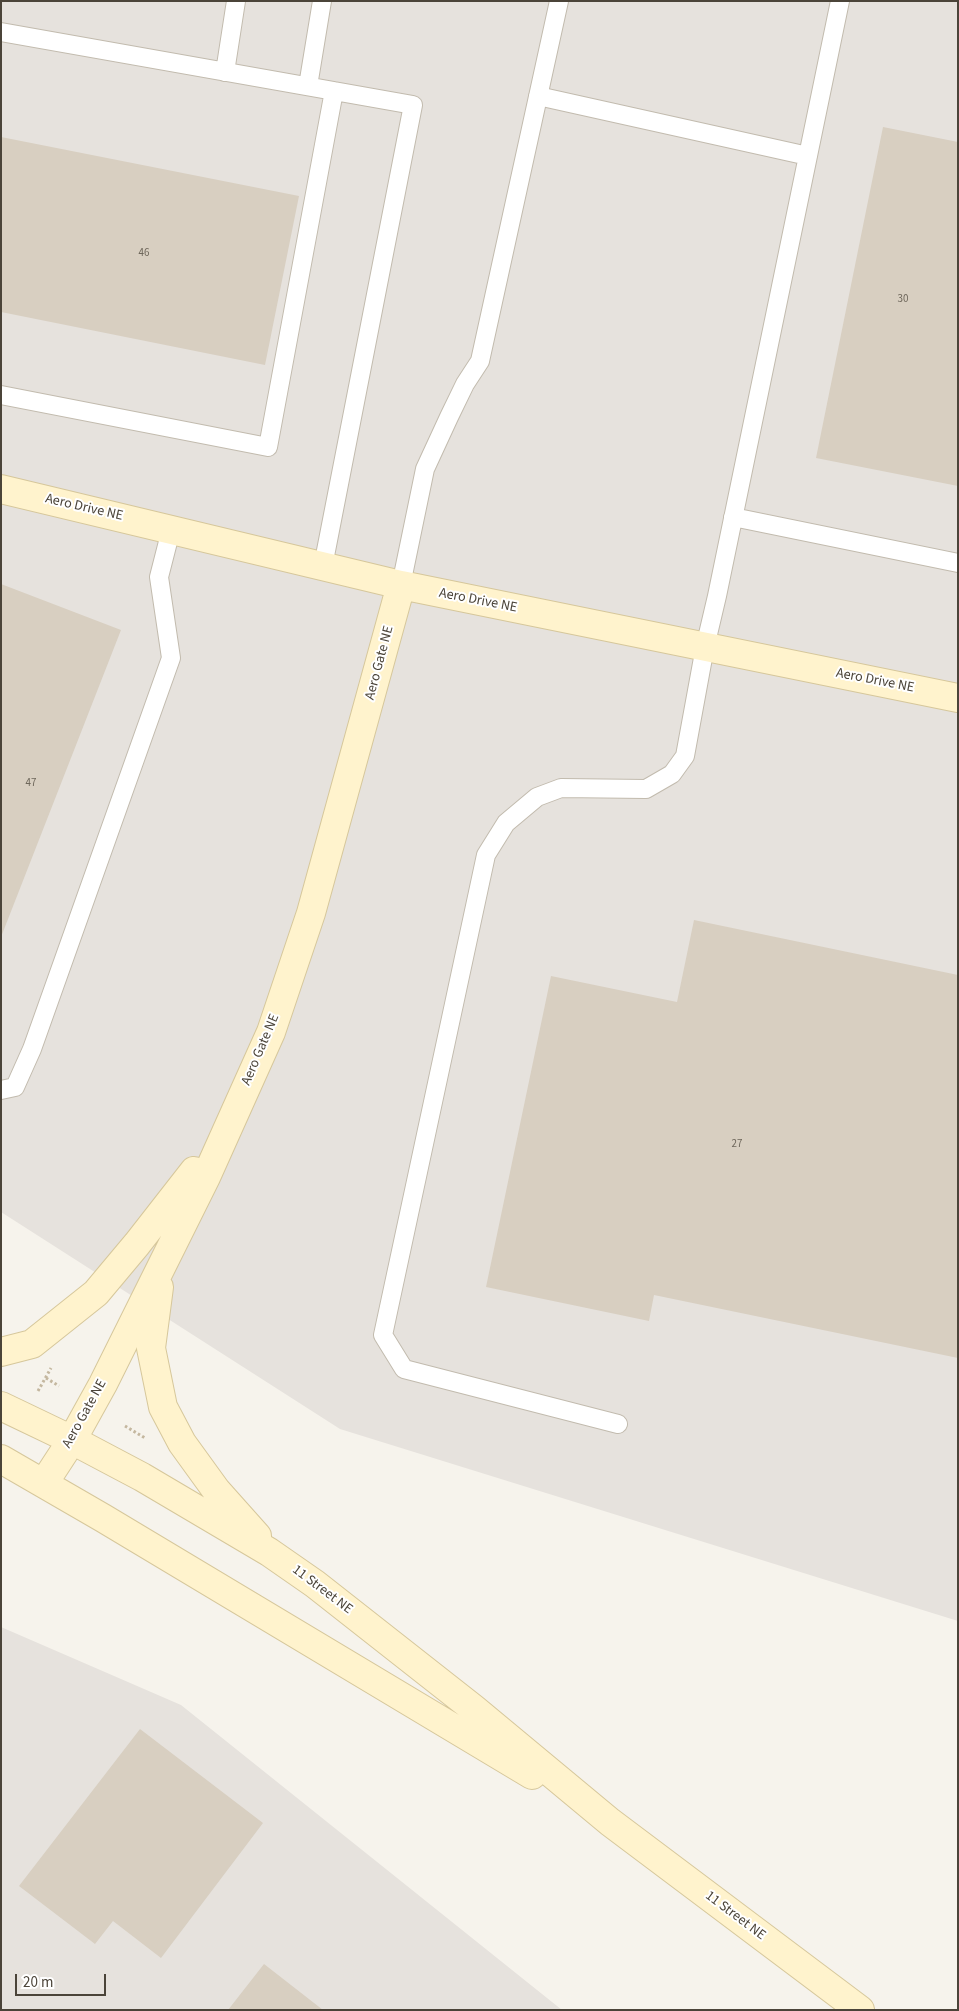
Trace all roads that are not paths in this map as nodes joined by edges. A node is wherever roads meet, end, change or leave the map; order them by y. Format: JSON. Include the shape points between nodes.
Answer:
{"nodes":[{"id":1,"x":236,"y":1,"type":"edge"},
{"id":2,"x":322,"y":1,"type":"edge"},
{"id":3,"x":558,"y":1,"type":"edge"},
{"id":4,"x":840,"y":1,"type":"edge"},
{"id":5,"x":1,"y":32,"type":"edge"},
{"id":6,"x":225,"y":72,"type":"junction"},
{"id":7,"x":308,"y":86,"type":"junction"},
{"id":8,"x":334,"y":91,"type":"junction"},
{"id":9,"x":538,"y":96,"type":"junction"},
{"id":10,"x":808,"y":156,"type":"junction"},
{"id":11,"x":1,"y":395,"type":"edge"},
{"id":12,"x":1,"y":489,"type":"edge"},
{"id":13,"x":733,"y":517,"type":"junction"},
{"id":14,"x":172,"y":530,"type":"junction"},
{"id":15,"x":958,"y":563,"type":"edge"},
{"id":16,"x":323,"y":566,"type":"junction"},
{"id":17,"x":401,"y":586,"type":"junction"},
{"id":18,"x":704,"y":647,"type":"junction"},
{"id":19,"x":958,"y":698,"type":"edge"},
{"id":20,"x":1,"y":1090,"type":"edge"},
{"id":21,"x":232,"y":1117,"type":"junction"},
{"id":22,"x":161,"y":1265,"type":"junction"},
{"id":23,"x":1,"y":1352,"type":"edge"},
{"id":24,"x":1,"y":1406,"type":"edge"},
{"id":25,"x":618,"y":1424,"type":"dead end"},
{"id":26,"x":72,"y":1440,"type":"junction"},
{"id":27,"x":1,"y":1459,"type":"edge"},
{"id":28,"x":44,"y":1483,"type":"junction"},
{"id":29,"x":269,"y":1552,"type":"junction"},
{"id":30,"x":610,"y":1822,"type":"junction"},
{"id":31,"x":860,"y":2010,"type":"edge"}],
"edges":[{"from":1,"to":6,"type":"lane"},
{"from":2,"to":7,"type":"lane"},
{"from":3,"to":9,"type":"lane"},
{"from":4,"to":10,"type":"lane"},
{"from":5,"to":6,"type":"lane"},
{"from":6,"to":7,"type":"lane"},
{"from":7,"to":8,"type":"lane"},
{"from":8,"to":11,"type":"lane","via":[[268,447]]},
{"from":8,"to":16,"type":"lane","via":[[412,105]]},
{"from":9,"to":10,"type":"lane"},
{"from":9,"to":17,"type":"lane","via":[[480,361],[448,417],[425,469]]},
{"from":10,"to":13,"type":"lane"},
{"from":12,"to":14,"type":"street","name":"Aero Drive NE"},
{"from":13,"to":15,"type":"lane"},
{"from":13,"to":18,"type":"lane"},
{"from":14,"to":16,"type":"street","name":"Aero Drive NE"},
{"from":14,"to":20,"type":"lane","via":[[159,577],[171,658],[32,1049],[15,1087]]},
{"from":16,"to":17,"type":"street","name":"Aero Drive NE"},
{"from":17,"to":18,"type":"street","name":"Aero Drive NE"},
{"from":17,"to":21,"type":"street","name":"Aero Gate NE","via":[[311,913],[270,1032]]},
{"from":18,"to":19,"type":"street","name":"Aero Drive NE"},
{"from":18,"to":25,"type":"lane","via":[[685,756],[672,774],[646,789],[561,788],[537,797],[506,823],[486,855],[384,1335],[404,1368]]},
{"from":21,"to":22,"type":"street","name":"Aero Gate NE","via":[[206,1177]]},
{"from":21,"to":23,"type":"street","via":[[182,1189],[96,1293],[32,1344]]},
{"from":22,"to":26,"type":"street","name":"Aero Gate NE"},
{"from":22,"to":29,"type":"street","via":[[151,1348],[163,1407],[182,1443],[216,1490]]},
{"from":24,"to":26,"type":"street","name":"11 Street NE"},
{"from":26,"to":28,"type":"street","name":"Aero Gate NE"},
{"from":26,"to":29,"type":"street","name":"11 Street NE"},
{"from":27,"to":28,"type":"street","name":"11 Street NE"},
{"from":28,"to":30,"type":"street","name":"11 Street NE"},
{"from":29,"to":30,"type":"street","name":"11 Street NE","via":[[315,1584]]},
{"from":30,"to":31,"type":"street","name":"11 Street NE"}]}
